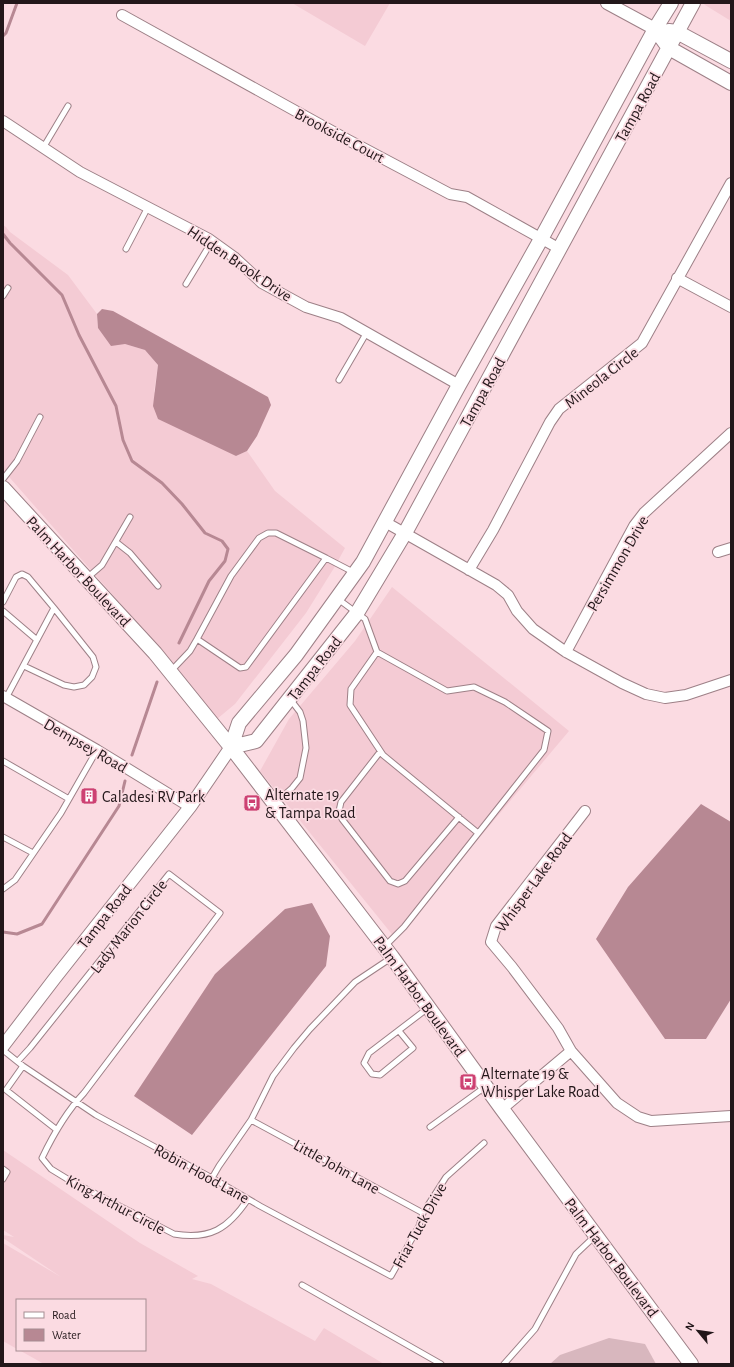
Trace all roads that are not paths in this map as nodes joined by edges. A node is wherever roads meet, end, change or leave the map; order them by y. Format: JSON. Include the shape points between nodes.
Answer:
{"nodes":[{"id":1,"x":607,"y":3,"type":"edge"},
{"id":2,"x":670,"y":3,"type":"edge"},
{"id":3,"x":694,"y":3,"type":"edge"},
{"id":4,"x":122,"y":15,"type":"dead end"},
{"id":5,"x":655,"y":30,"type":"junction"},
{"id":6,"x":677,"y":32,"type":"junction"},
{"id":7,"x":669,"y":48,"type":"junction"},
{"id":8,"x":731,"y":61,"type":"edge"},
{"id":9,"x":731,"y":83,"type":"edge"},
{"id":10,"x":68,"y":106,"type":"dead end"},
{"id":11,"x":3,"y":121,"type":"edge"},
{"id":12,"x":43,"y":148,"type":"junction"},
{"id":13,"x":731,"y":183,"type":"edge"},
{"id":14,"x":148,"y":207,"type":"junction"},
{"id":15,"x":541,"y":239,"type":"junction"},
{"id":16,"x":212,"y":241,"type":"junction"},
{"id":17,"x":126,"y":249,"type":"dead end"},
{"id":18,"x":560,"y":249,"type":"junction"},
{"id":19,"x":677,"y":278,"type":"junction"},
{"id":20,"x":186,"y":284,"type":"dead end"},
{"id":21,"x":8,"y":288,"type":"dead end"},
{"id":22,"x":3,"y":296,"type":"edge"},
{"id":23,"x":731,"y":307,"type":"edge"},
{"id":24,"x":367,"y":332,"type":"junction"},
{"id":25,"x":339,"y":380,"type":"dead end"},
{"id":26,"x":460,"y":385,"type":"junction"},
{"id":27,"x":40,"y":417,"type":"dead end"},
{"id":28,"x":731,"y":433,"type":"edge"},
{"id":29,"x":3,"y":479,"type":"edge"},
{"id":30,"x":3,"y":488,"type":"edge"},
{"id":31,"x":130,"y":518,"type":"dead end"},
{"id":32,"x":386,"y":522,"type":"junction"},
{"id":33,"x":405,"y":533,"type":"junction"},
{"id":34,"x":116,"y":542,"type":"junction"},
{"id":35,"x":731,"y":548,"type":"edge"},
{"id":36,"x":718,"y":552,"type":"dead end"},
{"id":37,"x":326,"y":558,"type":"junction"},
{"id":38,"x":469,"y":570,"type":"junction"},
{"id":39,"x":355,"y":573,"type":"junction"},
{"id":40,"x":87,"y":578,"type":"junction"},
{"id":41,"x":158,"y":586,"type":"dead end"},
{"id":42,"x":337,"y":599,"type":"junction"},
{"id":43,"x":3,"y":602,"type":"edge"},
{"id":44,"x":54,"y":608,"type":"junction"},
{"id":45,"x":3,"y":611,"type":"edge"},
{"id":46,"x":356,"y":613,"type":"junction"},
{"id":47,"x":197,"y":639,"type":"junction"},
{"id":48,"x":37,"y":640,"type":"junction"},
{"id":49,"x":377,"y":652,"type":"junction"},
{"id":50,"x":566,"y":652,"type":"junction"},
{"id":51,"x":24,"y":666,"type":"junction"},
{"id":52,"x":170,"y":671,"type":"junction"},
{"id":53,"x":731,"y":680,"type":"edge"},
{"id":54,"x":5,"y":697,"type":"edge"},
{"id":55,"x":289,"y":698,"type":"junction"},
{"id":56,"x":232,"y":747,"type":"junction"},
{"id":57,"x":97,"y":750,"type":"junction"},
{"id":58,"x":380,"y":752,"type":"junction"},
{"id":59,"x":3,"y":761,"type":"edge"},
{"id":60,"x":69,"y":799,"type":"junction"},
{"id":61,"x":275,"y":803,"type":"junction"},
{"id":62,"x":190,"y":806,"type":"junction"},
{"id":63,"x":585,"y":810,"type":"dead end"},
{"id":64,"x":459,"y":817,"type":"junction"},
{"id":65,"x":478,"y":833,"type":"junction"},
{"id":66,"x":3,"y":837,"type":"edge"},
{"id":67,"x":33,"y":853,"type":"junction"},
{"id":68,"x":3,"y":889,"type":"edge"},
{"id":69,"x":388,"y":952,"type":"junction"},
{"id":70,"x":429,"y":1008,"type":"junction"},
{"id":71,"x":399,"y":1030,"type":"junction"},
{"id":72,"x":3,"y":1046,"type":"edge"},
{"id":73,"x":3,"y":1050,"type":"edge"},
{"id":74,"x":571,"y":1051,"type":"junction"},
{"id":75,"x":18,"y":1061,"type":"junction"},
{"id":76,"x":23,"y":1066,"type":"junction"},
{"id":77,"x":485,"y":1086,"type":"junction"},
{"id":78,"x":76,"y":1101,"type":"junction"},
{"id":79,"x":502,"y":1109,"type":"junction"},
{"id":80,"x":731,"y":1116,"type":"edge"},
{"id":81,"x":251,"y":1120,"type":"junction"},
{"id":82,"x":430,"y":1126,"type":"dead end"},
{"id":83,"x":56,"y":1130,"type":"junction"},
{"id":84,"x":484,"y":1143,"type":"dead end"},
{"id":85,"x":3,"y":1169,"type":"edge"},
{"id":86,"x":212,"y":1178,"type":"junction"},
{"id":87,"x":3,"y":1179,"type":"edge"},
{"id":88,"x":248,"y":1198,"type":"junction"},
{"id":89,"x":423,"y":1214,"type":"junction"},
{"id":90,"x":595,"y":1235,"type":"junction"},
{"id":91,"x":391,"y":1276,"type":"joint"},
{"id":92,"x":302,"y":1285,"type":"dead end"},
{"id":93,"x":441,"y":1364,"type":"edge"},
{"id":94,"x":504,"y":1364,"type":"edge"},
{"id":95,"x":691,"y":1364,"type":"edge"}],
"edges":[{"from":1,"to":5,"type":"street"},
{"from":2,"to":5,"type":"main road","name":"Tampa Road"},
{"from":3,"to":6,"type":"main road","name":"Tampa Road"},
{"from":4,"to":15,"type":"street","name":"Brookside Court","via":[[348,140],[450,194],[467,197]]},
{"from":5,"to":6,"type":"main road"},
{"from":5,"to":7,"type":"main road"},
{"from":5,"to":15,"type":"main road","name":"Tampa Road"},
{"from":6,"to":7,"type":"main road","name":"Tampa Road"},
{"from":6,"to":8,"type":"main road"},
{"from":7,"to":9,"type":"main road"},
{"from":7,"to":18,"type":"main road","name":"Tampa Road"},
{"from":10,"to":12,"type":"lane"},
{"from":11,"to":12,"type":"street","name":"Hidden Brook Drive"},
{"from":12,"to":14,"type":"street","name":"Hidden Brook Drive","via":[[80,172]]},
{"from":13,"to":19,"type":"street","name":"Mineola Circle"},
{"from":14,"to":16,"type":"street","name":"Hidden Brook Drive"},
{"from":14,"to":17,"type":"lane"},
{"from":15,"to":18,"type":"street","name":"Brookside Court"},
{"from":15,"to":26,"type":"main road","name":"Tampa Road"},
{"from":16,"to":20,"type":"lane"},
{"from":16,"to":24,"type":"street","name":"Hidden Brook Drive","via":[[262,283],[306,307],[341,318]]},
{"from":18,"to":33,"type":"main road","name":"Tampa Road"},
{"from":19,"to":23,"type":"street"},
{"from":19,"to":38,"type":"street","name":"Mineola Circle","via":[[642,343],[559,410],[550,422]]},
{"from":21,"to":22,"type":"lane"},
{"from":24,"to":25,"type":"lane"},
{"from":24,"to":26,"type":"street","name":"Hidden Brook Drive"},
{"from":26,"to":32,"type":"main road","name":"Tampa Road"},
{"from":27,"to":29,"type":"lane","via":[[17,461]]},
{"from":28,"to":50,"type":"street","name":"Persimmon Drive","via":[[644,513],[634,526]]},
{"from":30,"to":40,"type":"main road","name":"Palm Harbor Boulevard"},
{"from":31,"to":34,"type":"lane"},
{"from":32,"to":33,"type":"street"},
{"from":32,"to":39,"type":"main road","name":"Tampa Road"},
{"from":33,"to":38,"type":"street"},
{"from":33,"to":46,"type":"main road","name":"Tampa Road"},
{"from":34,"to":40,"type":"lane","via":[[102,565]]},
{"from":34,"to":41,"type":"lane","via":[[130,553]]},
{"from":35,"to":36,"type":"street"},
{"from":37,"to":39,"type":"lane"},
{"from":37,"to":47,"type":"lane","via":[[246,667],[240,668]]},
{"from":37,"to":47,"type":"lane","via":[[276,532],[259,538],[231,576]]},
{"from":38,"to":50,"type":"street","via":[[508,595],[517,611],[533,629]]},
{"from":39,"to":42,"type":"main road","name":"Tampa Road"},
{"from":40,"to":52,"type":"main road","name":"Palm Harbor Boulevard"},
{"from":42,"to":46,"type":"lane"},
{"from":42,"to":56,"type":"main road","name":"Tampa Road","via":[[296,655],[239,723]]},
{"from":43,"to":44,"type":"lane","via":[[16,578],[22,574],[28,577]]},
{"from":44,"to":48,"type":"lane"},
{"from":44,"to":51,"type":"lane","via":[[93,656],[96,667],[92,677],[84,685],[74,687],[64,685]]},
{"from":45,"to":48,"type":"lane"},
{"from":46,"to":49,"type":"lane","via":[[365,620]]},
{"from":46,"to":55,"type":"main road","name":"Tampa Road"},
{"from":47,"to":52,"type":"lane","via":[[190,652]]},
{"from":48,"to":51,"type":"lane"},
{"from":49,"to":58,"type":"lane","via":[[351,689],[350,705]]},
{"from":49,"to":65,"type":"lane","via":[[447,691],[474,687],[505,702],[548,731],[544,750]]},
{"from":50,"to":53,"type":"street","via":[[622,683],[646,694],[665,698],[686,695]]},
{"from":51,"to":54,"type":"lane"},
{"from":52,"to":56,"type":"main road","name":"Palm Harbor Boulevard"},
{"from":54,"to":57,"type":"street","name":"Dempsey Road"},
{"from":55,"to":56,"type":"main road","name":"Tampa Road","via":[[256,741]]},
{"from":55,"to":61,"type":"lane","via":[[300,712],[306,748],[300,778]]},
{"from":56,"to":61,"type":"main road","name":"Palm Harbor Boulevard"},
{"from":56,"to":62,"type":"street","name":"Tampa Road"},
{"from":57,"to":60,"type":"lane"},
{"from":57,"to":62,"type":"street","name":"Dempsey Road"},
{"from":58,"to":64,"type":"lane"},
{"from":58,"to":64,"type":"lane","via":[[341,802],[339,811],[342,819],[390,881],[398,884],[405,881]]},
{"from":59,"to":60,"type":"lane"},
{"from":60,"to":67,"type":"lane"},
{"from":61,"to":69,"type":"main road","name":"Palm Harbor Boulevard"},
{"from":62,"to":72,"type":"street","name":"Tampa Road"},
{"from":63,"to":74,"type":"street","name":"Whisper Lake Road","via":[[496,926],[492,942],[558,1028]]},
{"from":64,"to":65,"type":"lane"},
{"from":65,"to":69,"type":"lane","via":[[404,927]]},
{"from":66,"to":67,"type":"lane"},
{"from":67,"to":68,"type":"lane","via":[[15,880]]},
{"from":69,"to":70,"type":"main road","name":"Palm Harbor Boulevard"},
{"from":69,"to":81,"type":"lane","via":[[355,982],[310,1030],[273,1076]]},
{"from":70,"to":71,"type":"lane"},
{"from":70,"to":77,"type":"main road","name":"Palm Harbor Boulevard"},
{"from":71,"to":71,"type":"lane","via":[[366,1057],[364,1063],[372,1074],[380,1075],[413,1048]]},
{"from":73,"to":75,"type":"lane","name":"Robin Hood Lane"},
{"from":74,"to":79,"type":"street"},
{"from":74,"to":80,"type":"street","name":"Whisper Lake Road","via":[[617,1103],[638,1117],[651,1120]]},
{"from":75,"to":76,"type":"lane","name":"Robin Hood Lane"},
{"from":75,"to":78,"type":"lane","name":"Lady Marion Circle","via":[[169,874],[220,913]]},
{"from":76,"to":78,"type":"lane","name":"Robin Hood Lane"},
{"from":76,"to":83,"type":"lane","via":[[6,1090]]},
{"from":77,"to":79,"type":"main road","name":"Palm Harbor Boulevard"},
{"from":77,"to":82,"type":"lane"},
{"from":78,"to":83,"type":"lane","name":"King Arthur Circle"},
{"from":78,"to":86,"type":"lane","name":"Robin Hood Lane","via":[[96,1115]]},
{"from":79,"to":90,"type":"main road","name":"Palm Harbor Boulevard"},
{"from":81,"to":86,"type":"lane"},
{"from":81,"to":89,"type":"lane","name":"Little John Lane"},
{"from":83,"to":88,"type":"lane","name":"King Arthur Circle","via":[[42,1158],[51,1169],[174,1234],[186,1236],[214,1232],[230,1222]]},
{"from":84,"to":89,"type":"lane","name":"Friar Tuck Drive","via":[[446,1177]]},
{"from":85,"to":87,"type":"lane","via":[[7,1172]]},
{"from":86,"to":88,"type":"lane","name":"Robin Hood Lane"},
{"from":88,"to":91,"type":"lane","name":"Robin Hood Lane"},
{"from":89,"to":91,"type":"lane","name":"Friar Tuck Drive"},
{"from":90,"to":94,"type":"lane","via":[[576,1254],[535,1329]]},
{"from":90,"to":95,"type":"main road","name":"Palm Harbor Boulevard"},
{"from":92,"to":93,"type":"lane"}]}
